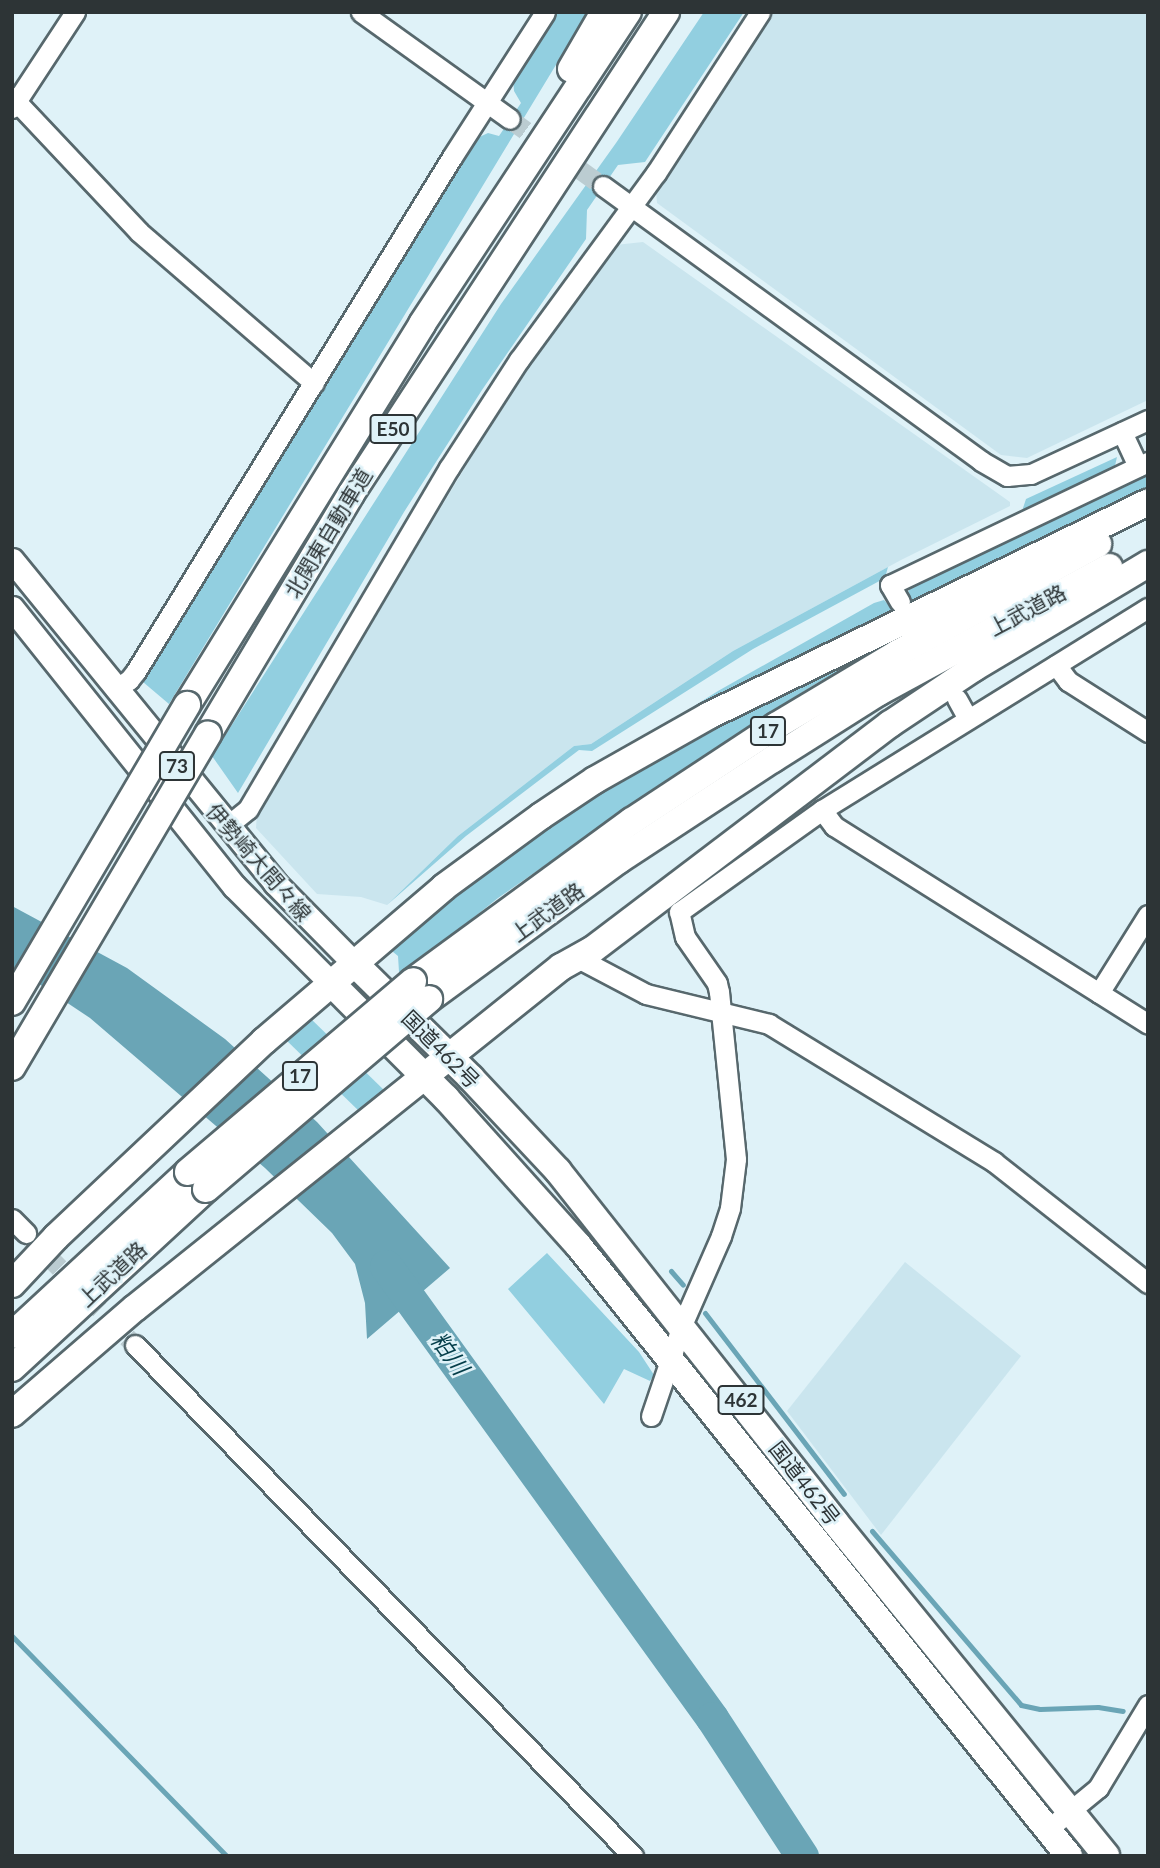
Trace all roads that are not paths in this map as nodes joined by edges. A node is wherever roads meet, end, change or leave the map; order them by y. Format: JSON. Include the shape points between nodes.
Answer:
{"nodes":[{"id":1,"x":75,"y":12,"type":"edge"},
{"id":2,"x":361,"y":12,"type":"edge"},
{"id":3,"x":545,"y":12,"type":"edge"},
{"id":4,"x":604,"y":12,"type":"edge"},
{"id":5,"x":628,"y":12,"type":"edge"},
{"id":6,"x":666,"y":12,"type":"edge"},
{"id":7,"x":686,"y":12,"type":"edge"},
{"id":8,"x":760,"y":12,"type":"edge"},
{"id":9,"x":14,"y":102,"type":"edge"},
{"id":10,"x":488,"y":103,"type":"junction"},
{"id":11,"x":510,"y":119,"type":"tunnel mouth"},
{"id":12,"x":588,"y":131,"type":"junction"},
{"id":13,"x":603,"y":186,"type":"tunnel mouth"},
{"id":14,"x":631,"y":207,"type":"junction"},
{"id":15,"x":422,"y":324,"type":"junction"},
{"id":16,"x":314,"y":383,"type":"junction"},
{"id":17,"x":1148,"y":420,"type":"edge"},
{"id":18,"x":1122,"y":432,"type":"junction"},
{"id":19,"x":1143,"y":464,"type":"edge"},
{"id":20,"x":1148,"y":502,"type":"edge"},
{"id":21,"x":1148,"y":512,"type":"edge"},
{"id":22,"x":1148,"y":519,"type":"edge"},
{"id":23,"x":1120,"y":532,"type":"junction"},
{"id":24,"x":1148,"y":547,"type":"edge"},
{"id":25,"x":12,"y":559,"type":"edge"},
{"id":26,"x":1148,"y":564,"type":"edge"},
{"id":27,"x":900,"y":602,"type":"dead end"},
{"id":28,"x":12,"y":608,"type":"edge"},
{"id":29,"x":1148,"y":608,"type":"edge"},
{"id":30,"x":1056,"y":665,"type":"junction"},
{"id":31,"x":114,"y":689,"type":"junction"},
{"id":32,"x":957,"y":699,"type":"dead end"},
{"id":33,"x":967,"y":718,"type":"junction"},
{"id":34,"x":1148,"y":732,"type":"edge"},
{"id":35,"x":822,"y":810,"type":"junction"},
{"id":36,"x":227,"y":826,"type":"junction"},
{"id":37,"x":1148,"y":915,"type":"edge"},
{"id":38,"x":576,"y":957,"type":"junction"},
{"id":39,"x":354,"y":963,"type":"junction"},
{"id":40,"x":331,"y":983,"type":"junction"},
{"id":41,"x":421,"y":990,"type":"junction"},
{"id":42,"x":1099,"y":993,"type":"junction"},
{"id":43,"x":12,"y":1002,"type":"edge"},
{"id":44,"x":722,"y":1011,"type":"junction"},
{"id":45,"x":1148,"y":1024,"type":"edge"},
{"id":46,"x":449,"y":1056,"type":"junction"},
{"id":47,"x":12,"y":1067,"type":"edge"},
{"id":48,"x":424,"y":1075,"type":"junction"},
{"id":49,"x":197,"y":1180,"type":"junction"},
{"id":50,"x":1148,"y":1283,"type":"edge"},
{"id":51,"x":12,"y":1284,"type":"edge"},
{"id":52,"x":682,"y":1325,"type":"junction"},
{"id":53,"x":12,"y":1335,"type":"edge"},
{"id":54,"x":135,"y":1345,"type":"tunnel mouth"},
{"id":55,"x":671,"y":1359,"type":"junction"},
{"id":56,"x":12,"y":1368,"type":"edge"},
{"id":57,"x":12,"y":1415,"type":"edge"},
{"id":58,"x":651,"y":1416,"type":"dead end"},
{"id":59,"x":1148,"y":1705,"type":"edge"},
{"id":60,"x":1071,"y":1812,"type":"junction"},
{"id":61,"x":1048,"y":1829,"type":"junction"},
{"id":62,"x":633,"y":1856,"type":"edge"},
{"id":63,"x":1069,"y":1856,"type":"edge"},
{"id":64,"x":1105,"y":1856,"type":"edge"}],
"edges":[{"from":1,"to":9,"type":"street"},
{"from":2,"to":10,"type":"street"},
{"from":3,"to":10,"type":"street"},
{"from":4,"to":15,"type":"highway"},
{"from":5,"to":15,"type":"highway","name":"北関東自動車道","number":"E50"},
{"from":6,"to":12,"type":"highway","name":"北関東自動車道","number":"E50"},
{"from":7,"to":12,"type":"highway"},
{"from":8,"to":14,"type":"street"},
{"from":9,"to":16,"type":"street","via":[[146,239]]},
{"from":10,"to":11,"type":"street"},
{"from":10,"to":16,"type":"street"},
{"from":12,"to":47,"type":"highway","name":"北関東自動車道","number":"E50","bridge":true,"via":[[351,494]]},
{"from":13,"to":14,"type":"street"},
{"from":14,"to":18,"type":"street","via":[[996,471],[1018,477],[1031,474]]},
{"from":14,"to":36,"type":"street","via":[[519,360],[449,468],[248,809]]},
{"from":15,"to":43,"type":"highway","name":"北関東自動車道","number":"E50","bridge":true,"via":[[187,705]]},
{"from":16,"to":31,"type":"street","via":[[136,671]]},
{"from":17,"to":18,"type":"street"},
{"from":18,"to":19,"type":"street"},
{"from":19,"to":27,"type":"street","via":[[890,584]]},
{"from":20,"to":39,"type":"highway","via":[[656,744],[491,851]]},
{"from":21,"to":23,"type":"highway"},
{"from":22,"to":23,"type":"highway","name":"上武道路","number":"17"},
{"from":23,"to":41,"type":"highway","name":"上武道路","number":"17","via":[[776,726],[632,821]]},
{"from":24,"to":41,"type":"highway","name":"上武道路","number":"17","via":[[914,673],[773,759]]},
{"from":25,"to":31,"type":"main road","name":"伊勢崎大間々線","number":"73"},
{"from":26,"to":38,"type":"highway","via":[[890,724],[592,950]]},
{"from":28,"to":40,"type":"main road","name":"伊勢崎大間々線","number":"73","via":[[234,886]]},
{"from":29,"to":30,"type":"street"},
{"from":30,"to":33,"type":"street"},
{"from":30,"to":34,"type":"street","via":[[1068,681]]},
{"from":31,"to":36,"type":"main road","name":"伊勢崎大間々線","number":"73"},
{"from":32,"to":33,"type":"street"},
{"from":33,"to":35,"type":"street"},
{"from":35,"to":42,"type":"street","via":[[834,826]]},
{"from":35,"to":44,"type":"street","via":[[679,912],[685,937],[716,982]]},
{"from":36,"to":39,"type":"main road","name":"伊勢崎大間々線","number":"73","via":[[275,883]]},
{"from":37,"to":42,"type":"street"},
{"from":38,"to":44,"type":"street","via":[[646,994]]},
{"from":38,"to":46,"type":"highway"},
{"from":39,"to":40,"type":"highway"},
{"from":39,"to":46,"type":"highway","name":"国道462号","number":"462"},
{"from":40,"to":48,"type":"highway","name":"国道462号","number":"462"},
{"from":40,"to":51,"type":"highway","via":[[154,1143]]},
{"from":41,"to":49,"type":"highway","name":"上武道路","number":"17","bridge":true},
{"from":42,"to":45,"type":"street"},
{"from":44,"to":50,"type":"street","via":[[769,1024],[994,1162]]},
{"from":44,"to":52,"type":"street","via":[[736,1159],[734,1184],[721,1236]]},
{"from":46,"to":48,"type":"highway"},
{"from":46,"to":52,"type":"highway","name":"国道462号","number":"462","via":[[558,1171]]},
{"from":48,"to":55,"type":"highway","name":"国道462号","number":"462","via":[[536,1195]]},
{"from":48,"to":57,"type":"highway"},
{"from":49,"to":53,"type":"highway","name":"上武道路","number":"17"},
{"from":49,"to":56,"type":"highway","name":"上武道路","number":"17"},
{"from":52,"to":55,"type":"street"},
{"from":52,"to":60,"type":"highway","name":"国道462号","number":"462"},
{"from":54,"to":62,"type":"street"},
{"from":55,"to":58,"type":"street"},
{"from":55,"to":61,"type":"highway","name":"国道462号","number":"462"},
{"from":59,"to":60,"type":"street","via":[[1098,1788]]},
{"from":60,"to":61,"type":"street"},
{"from":60,"to":64,"type":"highway","name":"国道462号","number":"462"},
{"from":61,"to":63,"type":"highway","name":"国道462号","number":"462"}]}
